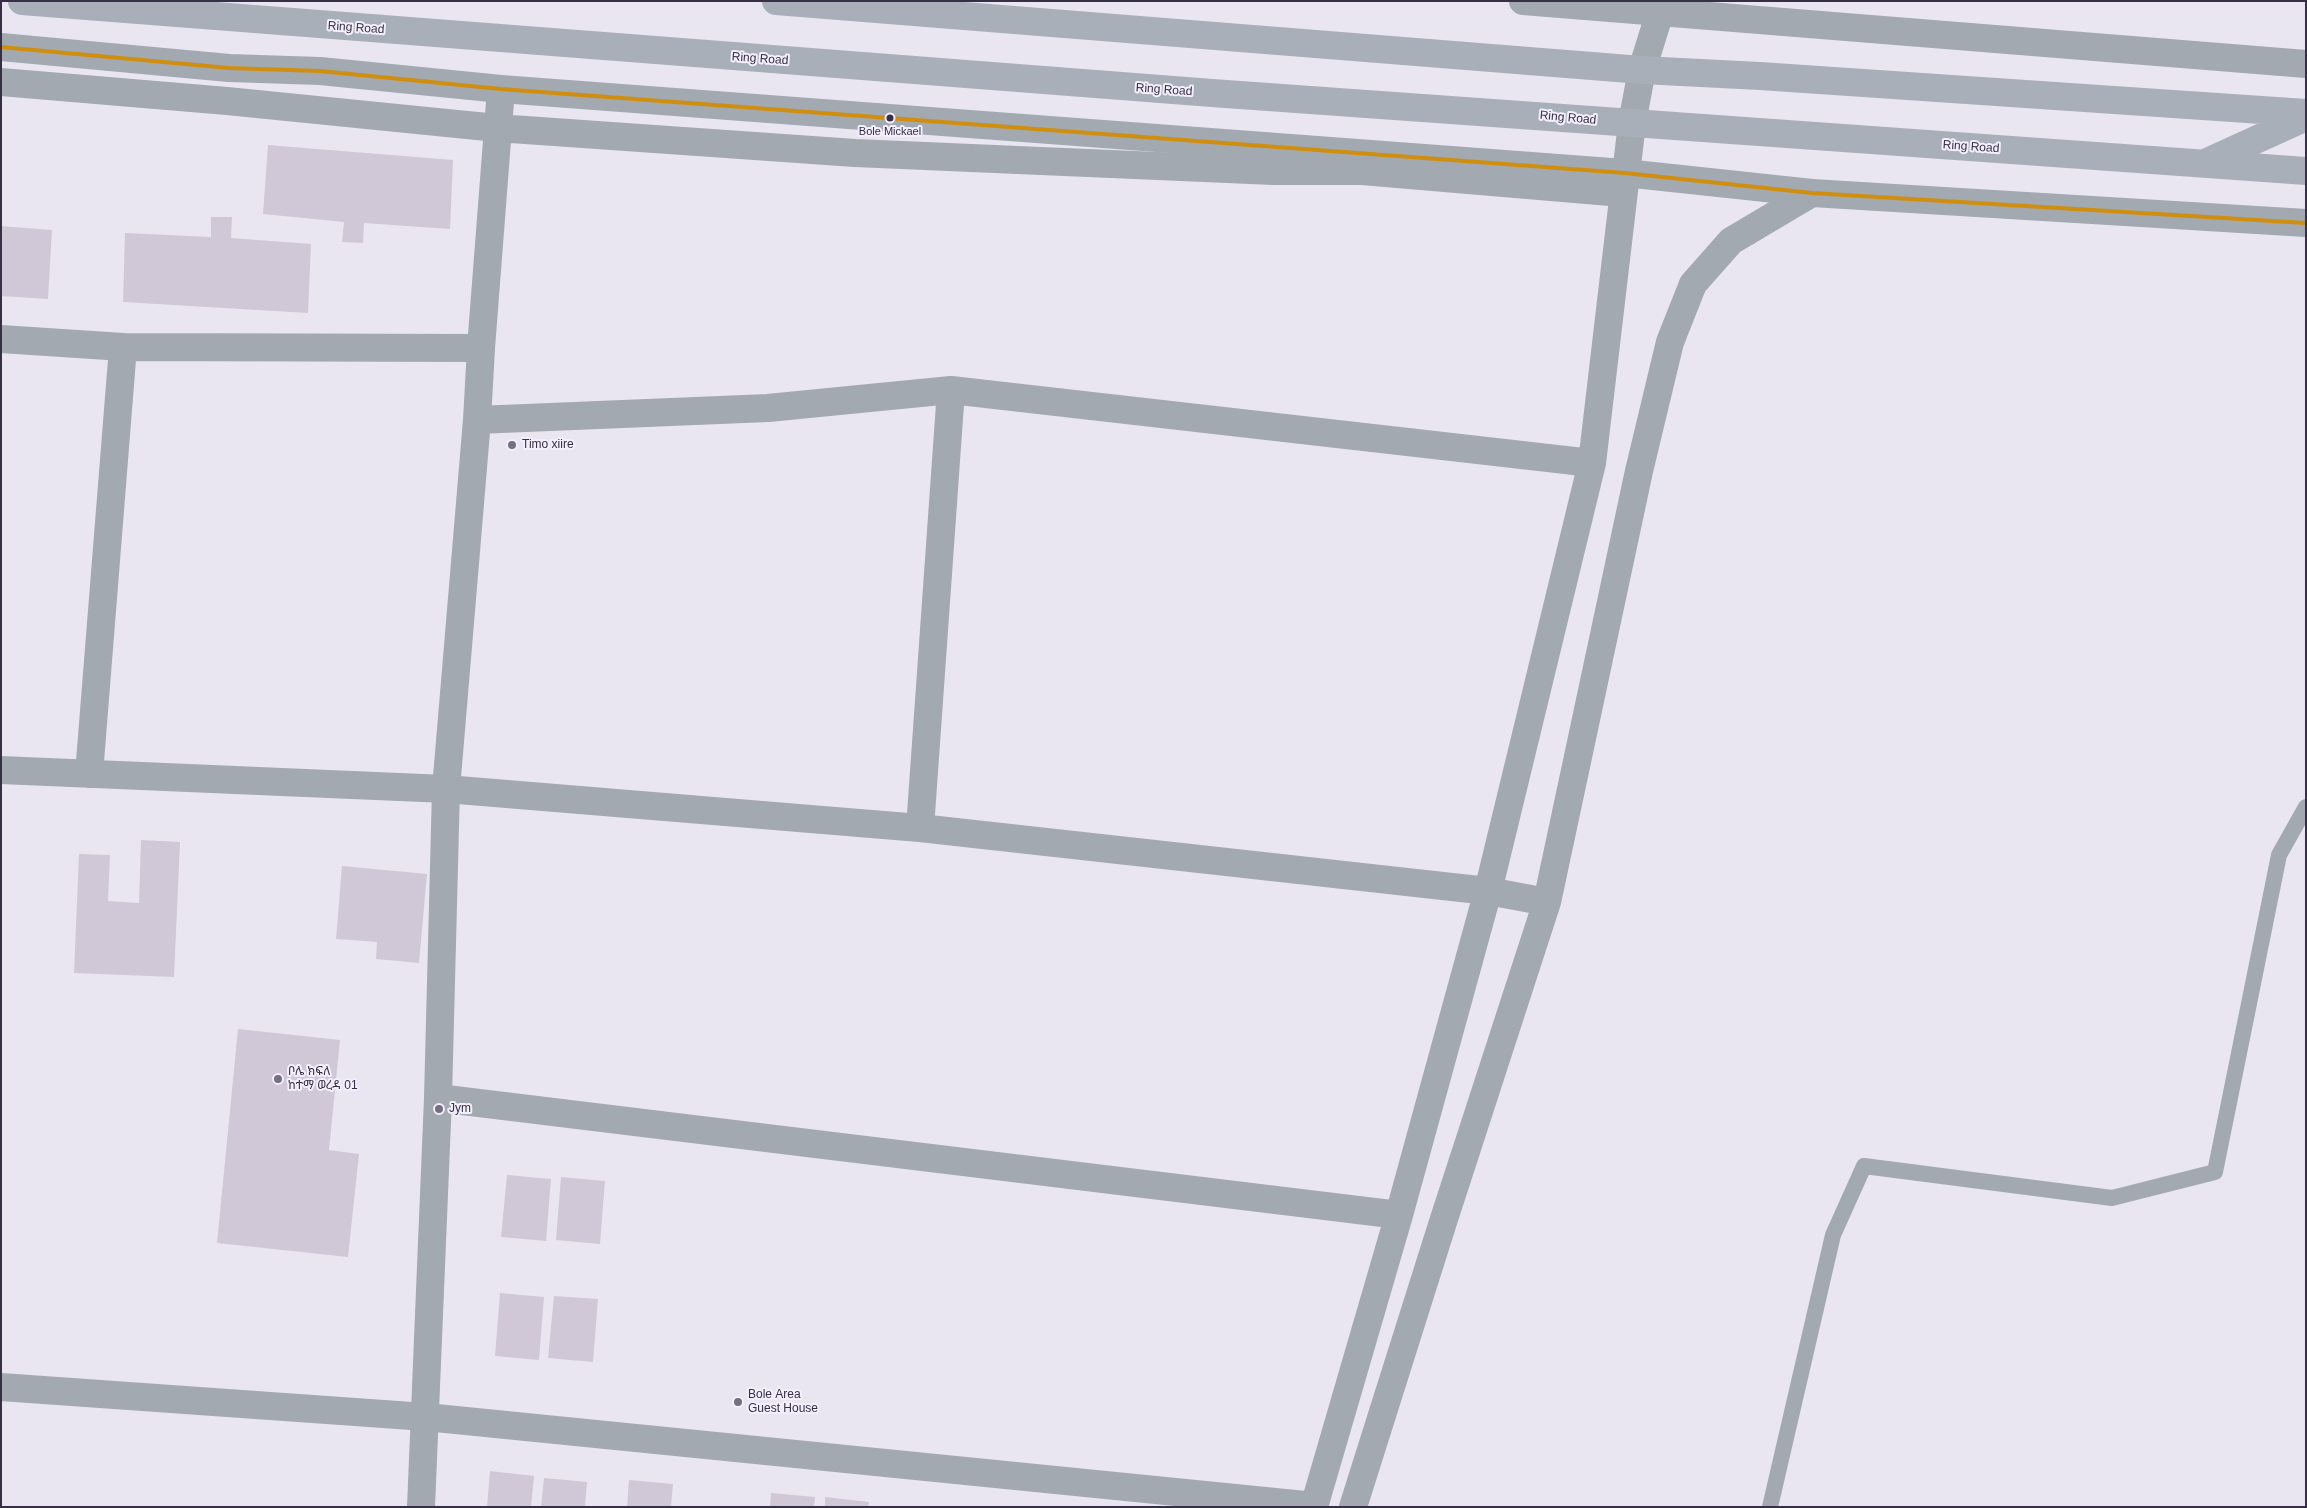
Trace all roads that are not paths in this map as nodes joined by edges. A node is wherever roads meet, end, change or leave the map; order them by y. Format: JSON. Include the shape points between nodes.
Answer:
{"nodes":[{"id":1,"x":22,"y":1,"type":"edge"},
{"id":2,"x":776,"y":1,"type":"edge"},
{"id":3,"x":1524,"y":1,"type":"edge"},
{"id":4,"x":1660,"y":12,"type":"junction"},
{"id":5,"x":1,"y":47,"type":"edge"},
{"id":6,"x":2306,"y":64,"type":"edge"},
{"id":7,"x":1642,"y":70,"type":"junction"},
{"id":8,"x":1,"y":82,"type":"edge"},
{"id":9,"x":501,"y":89,"type":"junction"},
{"id":10,"x":2306,"y":115,"type":"edge"},
{"id":11,"x":1632,"y":123,"type":"junction"},
{"id":12,"x":497,"y":128,"type":"junction"},
{"id":13,"x":2204,"y":164,"type":"junction"},
{"id":14,"x":2306,"y":171,"type":"edge"},
{"id":15,"x":1624,"y":183,"type":"junction"},
{"id":16,"x":1812,"y":193,"type":"junction"},
{"id":17,"x":2306,"y":223,"type":"edge"},
{"id":18,"x":1,"y":339,"type":"edge"},
{"id":19,"x":123,"y":347,"type":"junction"},
{"id":20,"x":481,"y":348,"type":"junction"},
{"id":21,"x":951,"y":390,"type":"junction"},
{"id":22,"x":477,"y":420,"type":"junction"},
{"id":23,"x":1592,"y":463,"type":"junction"},
{"id":24,"x":1,"y":770,"type":"edge"},
{"id":25,"x":89,"y":774,"type":"junction"},
{"id":26,"x":446,"y":789,"type":"junction"},
{"id":27,"x":2306,"y":807,"type":"edge"},
{"id":28,"x":920,"y":828,"type":"junction"},
{"id":29,"x":1488,"y":891,"type":"junction"},
{"id":30,"x":1547,"y":902,"type":"junction"},
{"id":31,"x":438,"y":1098,"type":"junction"},
{"id":32,"x":1399,"y":1215,"type":"junction"},
{"id":33,"x":1,"y":1387,"type":"edge"},
{"id":34,"x":426,"y":1417,"type":"junction"},
{"id":35,"x":1315,"y":1506,"type":"edge"},
{"id":36,"x":421,"y":1507,"type":"edge"},
{"id":37,"x":1353,"y":1507,"type":"edge"},
{"id":38,"x":1770,"y":1507,"type":"edge"}],
"edges":[{"from":1,"to":11,"type":"highway","name":"Ring Road"},
{"from":2,"to":7,"type":"highway"},
{"from":3,"to":4,"type":"street"},
{"from":4,"to":6,"type":"street"},
{"from":4,"to":7,"type":"street"},
{"from":5,"to":9,"type":"street","via":[[229,68],[320,71]]},
{"from":7,"to":10,"type":"highway"},
{"from":7,"to":11,"type":"street"},
{"from":8,"to":12,"type":"street"},
{"from":9,"to":12,"type":"street"},
{"from":9,"to":15,"type":"street"},
{"from":10,"to":13,"type":"highway"},
{"from":11,"to":13,"type":"highway","name":"Ring Road"},
{"from":11,"to":15,"type":"street"},
{"from":12,"to":15,"type":"street","via":[[865,153]]},
{"from":12,"to":20,"type":"street"},
{"from":13,"to":14,"type":"highway","name":"Ring Road"},
{"from":15,"to":16,"type":"street"},
{"from":15,"to":23,"type":"street"},
{"from":16,"to":17,"type":"street"},
{"from":16,"to":30,"type":"street","via":[[1731,241],[1693,284],[1670,342],[1637,480]]},
{"from":18,"to":19,"type":"street"},
{"from":19,"to":20,"type":"street"},
{"from":19,"to":25,"type":"street"},
{"from":20,"to":22,"type":"street"},
{"from":21,"to":22,"type":"street","via":[[768,408]]},
{"from":21,"to":23,"type":"street"},
{"from":21,"to":28,"type":"street"},
{"from":22,"to":26,"type":"street"},
{"from":23,"to":29,"type":"street"},
{"from":24,"to":25,"type":"street"},
{"from":25,"to":26,"type":"street"},
{"from":26,"to":28,"type":"street"},
{"from":26,"to":31,"type":"street"},
{"from":27,"to":38,"type":"lane","via":[[2280,856],[2215,1172],[2112,1198],[1864,1166],[1834,1236]]},
{"from":28,"to":29,"type":"street"},
{"from":29,"to":30,"type":"street"},
{"from":29,"to":32,"type":"street"},
{"from":30,"to":37,"type":"street"},
{"from":31,"to":32,"type":"street"},
{"from":31,"to":34,"type":"street"},
{"from":32,"to":35,"type":"street"},
{"from":33,"to":34,"type":"street"},
{"from":34,"to":35,"type":"street"},
{"from":34,"to":36,"type":"street"}]}
